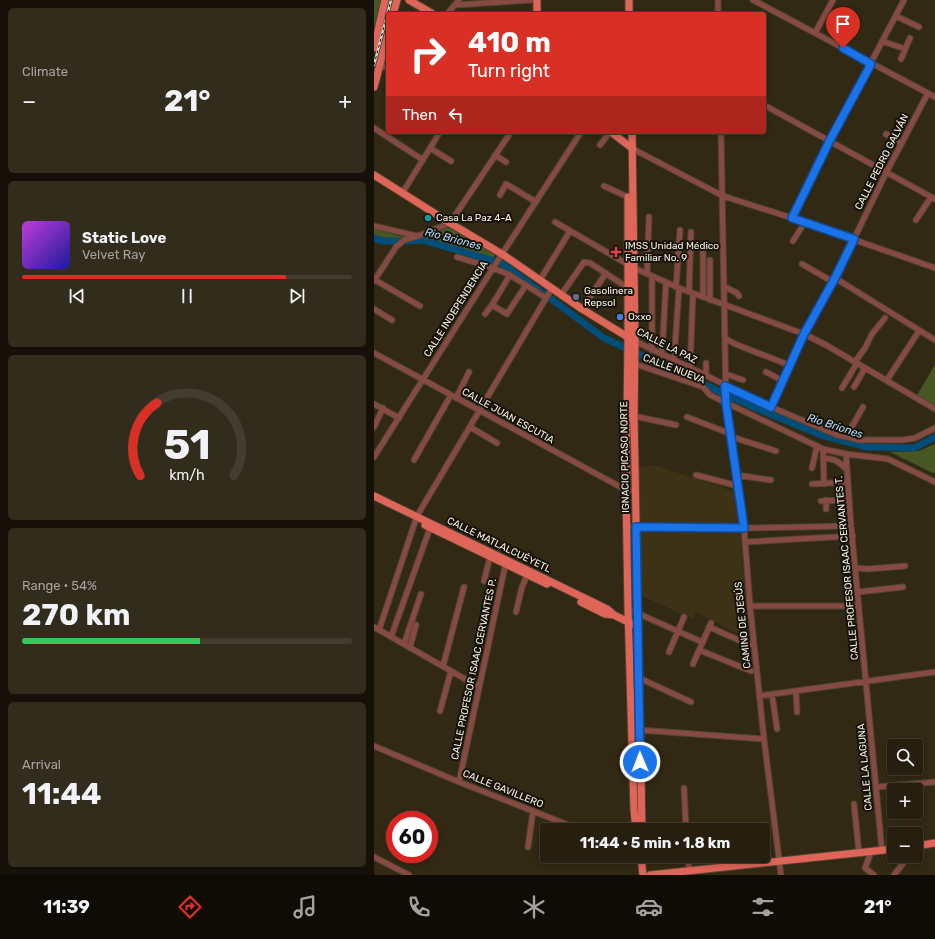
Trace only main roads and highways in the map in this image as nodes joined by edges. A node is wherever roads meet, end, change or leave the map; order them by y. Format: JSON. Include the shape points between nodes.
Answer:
{"nodes":[{"id":1,"x":385,"y":0,"type":"edge"},
{"id":2,"x":397,"y":0,"type":"edge"},
{"id":3,"x":409,"y":0,"type":"edge"},
{"id":4,"x":537,"y":0,"type":"edge"},
{"id":5,"x":629,"y":0,"type":"edge"},
{"id":6,"x":394,"y":12,"type":"edge"},
{"id":7,"x":430,"y":12,"type":"edge"},
{"id":8,"x":537,"y":12,"type":"edge"},
{"id":9,"x":629,"y":12,"type":"edge"},
{"id":10,"x":386,"y":40,"type":"edge"},
{"id":11,"x":374,"y":48,"type":"edge"},
{"id":12,"x":376,"y":72,"type":"edge"},
{"id":13,"x":374,"y":88,"type":"edge"},
{"id":14,"x":613,"y":134,"type":"edge"},
{"id":15,"x":632,"y":134,"type":"edge"},
{"id":16,"x":631,"y":147,"type":"junction"},
{"id":17,"x":374,"y":174,"type":"edge"},
{"id":18,"x":631,"y":267,"type":"junction"},
{"id":19,"x":632,"y":343,"type":"junction"},
{"id":20,"x":632,"y":359,"type":"junction"},
{"id":21,"x":374,"y":496,"type":"edge"},
{"id":22,"x":374,"y":501,"type":"edge"},
{"id":23,"x":416,"y":518,"type":"junction"},
{"id":24,"x":506,"y":562,"type":"junction"},
{"id":25,"x":614,"y":615,"type":"junction"},
{"id":26,"x":628,"y":622,"type":"junction"},
{"id":27,"x":638,"y":626,"type":"junction"},
{"id":28,"x":635,"y":823,"type":"edge"},
{"id":29,"x":642,"y":823,"type":"edge"},
{"id":30,"x":935,"y":839,"type":"edge"},
{"id":31,"x":935,"y":843,"type":"edge"},
{"id":32,"x":923,"y":844,"type":"edge"},
{"id":33,"x":923,"y":845,"type":"edge"},
{"id":34,"x":887,"y":850,"type":"edge"},
{"id":35,"x":642,"y":863,"type":"edge"},
{"id":36,"x":643,"y":875,"type":"edge"},
{"id":37,"x":650,"y":875,"type":"edge"}],
"edges":[{"from":1,"to":11,"type":"main road"},
{"from":2,"to":6,"type":"main road"},
{"from":3,"to":7,"type":"main road"},
{"from":4,"to":8,"type":"main road"},
{"from":5,"to":9,"type":"main road"},
{"from":10,"to":12,"type":"main road"},
{"from":12,"to":13,"type":"main road"},
{"from":14,"to":16,"type":"main road"},
{"from":15,"to":16,"type":"main road","name":"IGNACIO PICASO NORTE"},
{"from":16,"to":18,"type":"main road","name":"IGNACIO PICASO NORTE"},
{"from":16,"to":18,"type":"main road","name":"IGNACIO PICASO NORTE","via":[[628,197]]},
{"from":17,"to":19,"type":"main road","name":"CALLE LA PAZ","via":[[502,254]]},
{"from":18,"to":19,"type":"main road","name":"IGNACIO PICASO NORTE"},
{"from":18,"to":19,"type":"main road","name":"IGNACIO PICASO NORTE","via":[[628,288]]},
{"from":19,"to":20,"type":"main road","name":"IGNACIO PICASO NORTE"},
{"from":20,"to":26,"type":"main road","name":"IGNACIO PICASO NORTE","via":[[626,490]]},
{"from":20,"to":27,"type":"main road","name":"IGNACIO PICASO NORTE"},
{"from":21,"to":23,"type":"main road","name":"CALLE MATLALCUÉYETL"},
{"from":22,"to":23,"type":"main road","name":"CALLE MATLALCUÉYETL"},
{"from":23,"to":24,"type":"main road","name":"CALLE MATLALCUÉYETL"},
{"from":23,"to":24,"type":"main road","name":"CALLE MATLALCUÉYETL","via":[[430,528]]},
{"from":24,"to":25,"type":"main road","name":"CALLE MATLALCUÉYETL","via":[[607,609]]},
{"from":24,"to":25,"type":"main road","name":"CALLE MATLALCUÉYETL","via":[[527,576],[605,614]]},
{"from":25,"to":26,"type":"main road","name":"CALLE MATLALCUÉYETL"},
{"from":26,"to":27,"type":"main road","name":"CALLE MATLALCUÉYETL"},
{"from":26,"to":28,"type":"main road","name":"IGNACIO PICASO NORTE"},
{"from":27,"to":29,"type":"main road","name":"IGNACIO PICASO NORTE"},
{"from":30,"to":32,"type":"main road"},
{"from":31,"to":33,"type":"main road"},
{"from":34,"to":37,"type":"main road"},
{"from":35,"to":36,"type":"main road"}]}
